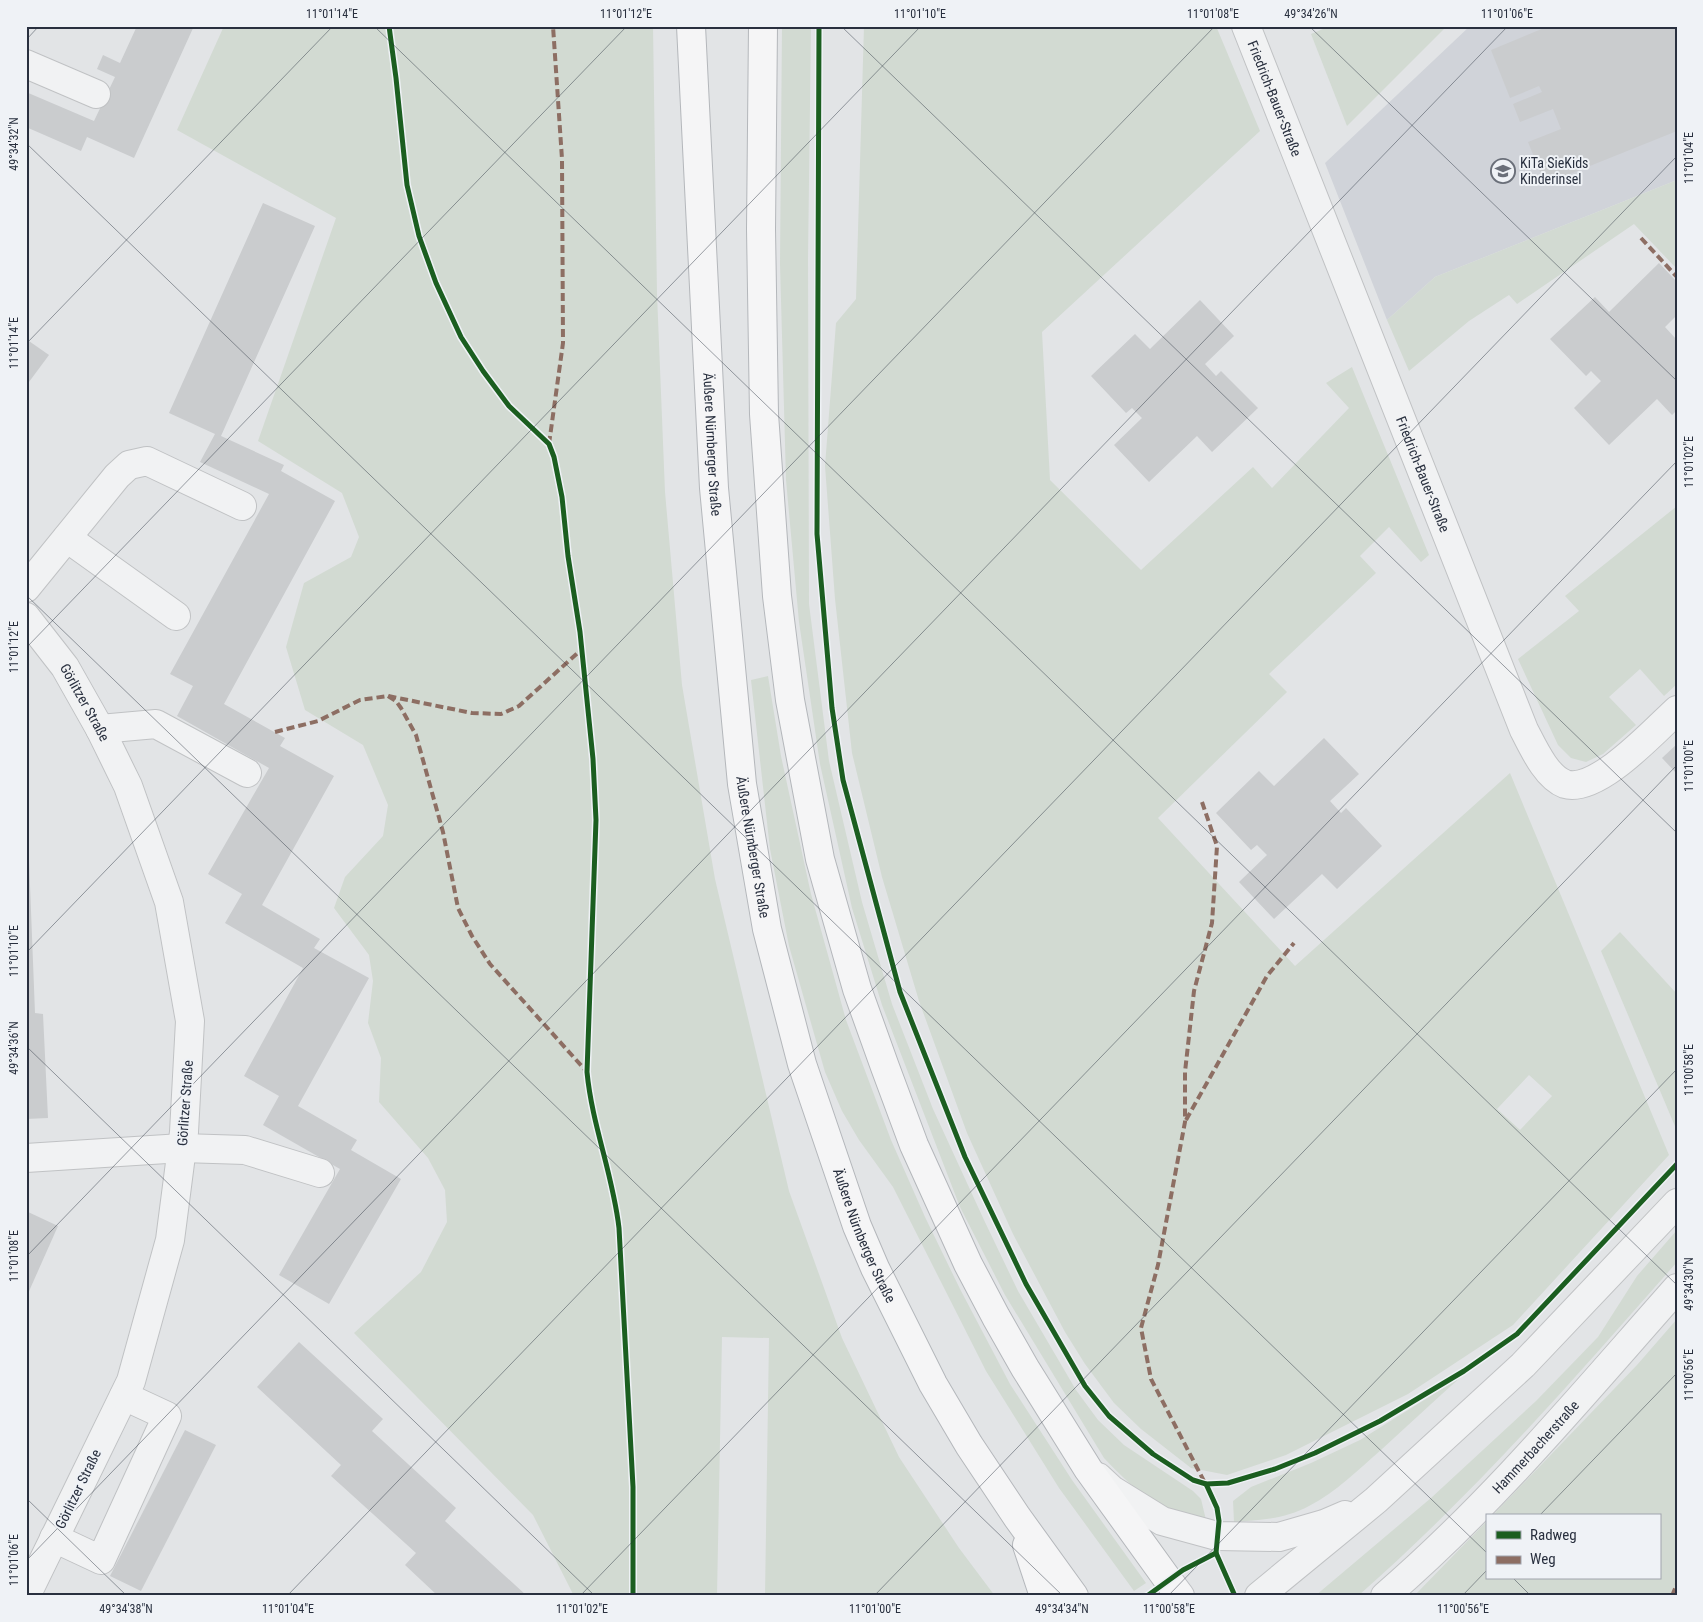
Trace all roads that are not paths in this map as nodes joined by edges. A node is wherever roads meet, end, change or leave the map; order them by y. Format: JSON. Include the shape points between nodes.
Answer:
{"nodes":[{"id":1,"x":692,"y":26,"type":"edge"},
{"id":2,"x":763,"y":26,"type":"edge"},
{"id":3,"x":1246,"y":26,"type":"edge"},
{"id":4,"x":26,"y":64,"type":"edge"},
{"id":5,"x":96,"y":94,"type":"dead end"},
{"id":6,"x":242,"y":506,"type":"dead end"},
{"id":7,"x":67,"y":538,"type":"junction"},
{"id":8,"x":26,"y":588,"type":"edge"},
{"id":9,"x":176,"y":616,"type":"dead end"},
{"id":10,"x":26,"y":617,"type":"edge"},
{"id":11,"x":1677,"y":710,"type":"edge"},
{"id":12,"x":100,"y":729,"type":"junction"},
{"id":13,"x":247,"y":773,"type":"dead end"},
{"id":14,"x":182,"y":1148,"type":"junction"},
{"id":15,"x":26,"y":1158,"type":"edge"},
{"id":16,"x":320,"y":1173,"type":"dead end"},
{"id":17,"x":1677,"y":1203,"type":"edge"},
{"id":18,"x":1677,"y":1288,"type":"edge"},
{"id":19,"x":124,"y":1396,"type":"junction"},
{"id":20,"x":1088,"y":1469,"type":"junction"},
{"id":21,"x":1376,"y":1500,"type":"junction"},
{"id":22,"x":1017,"y":1516,"type":"junction"},
{"id":23,"x":54,"y":1538,"type":"junction"},
{"id":24,"x":1174,"y":1588,"type":"edge"},
{"id":25,"x":1395,"y":1590,"type":"edge"},
{"id":26,"x":26,"y":1596,"type":"edge"},
{"id":27,"x":1044,"y":1596,"type":"edge"},
{"id":28,"x":1074,"y":1596,"type":"edge"},
{"id":29,"x":1259,"y":1596,"type":"edge"}],
"edges":[{"from":1,"to":22,"type":"highway","name":"Äußere Nürnberger Straße","via":[[714,488],[742,784],[767,929],[802,1064],[857,1226],[933,1384]]},
{"from":2,"to":20,"type":"highway","via":[[761,308],[764,414],[776,596],[792,709],[820,859],[857,989],[914,1145],[996,1317]]},
{"from":3,"to":11,"type":"street","name":"Friedrich-Bauer-Straße","via":[[1538,757],[1551,774],[1565,784],[1582,784],[1599,778],[1615,766]]},
{"from":4,"to":5,"type":"street"},
{"from":6,"to":7,"type":"street","via":[[147,461],[129,465]]},
{"from":7,"to":8,"type":"street"},
{"from":7,"to":9,"type":"street"},
{"from":10,"to":12,"type":"street","name":"Görlitzer Straße","via":[[65,667]]},
{"from":12,"to":13,"type":"street","via":[[156,724]]},
{"from":12,"to":14,"type":"street","name":"Görlitzer Straße","via":[[128,786],[168,902],[190,1021]]},
{"from":14,"to":15,"type":"street"},
{"from":14,"to":16,"type":"street","via":[[244,1150]]},
{"from":14,"to":19,"type":"street","name":"Görlitzer Straße","via":[[170,1240]]},
{"from":17,"to":21,"type":"street","via":[[1522,1365]]},
{"from":18,"to":25,"type":"street","name":"Hammerbacherstraße","via":[[1537,1446]]},
{"from":19,"to":23,"type":"street","name":"Görlitzer Straße"},
{"from":19,"to":23,"type":"street","via":[[167,1416],[101,1560]]},
{"from":20,"to":21,"type":"street","via":[[1112,1490],[1162,1521],[1217,1536],[1279,1537],[1324,1524]]},
{"from":20,"to":24,"type":"highway"},
{"from":21,"to":29,"type":"street"},
{"from":22,"to":27,"type":"highway"},
{"from":22,"to":28,"type":"highway","name":"Äußere Nürnberger Straße"},
{"from":23,"to":26,"type":"street","name":"Görlitzer Straße"}]}
